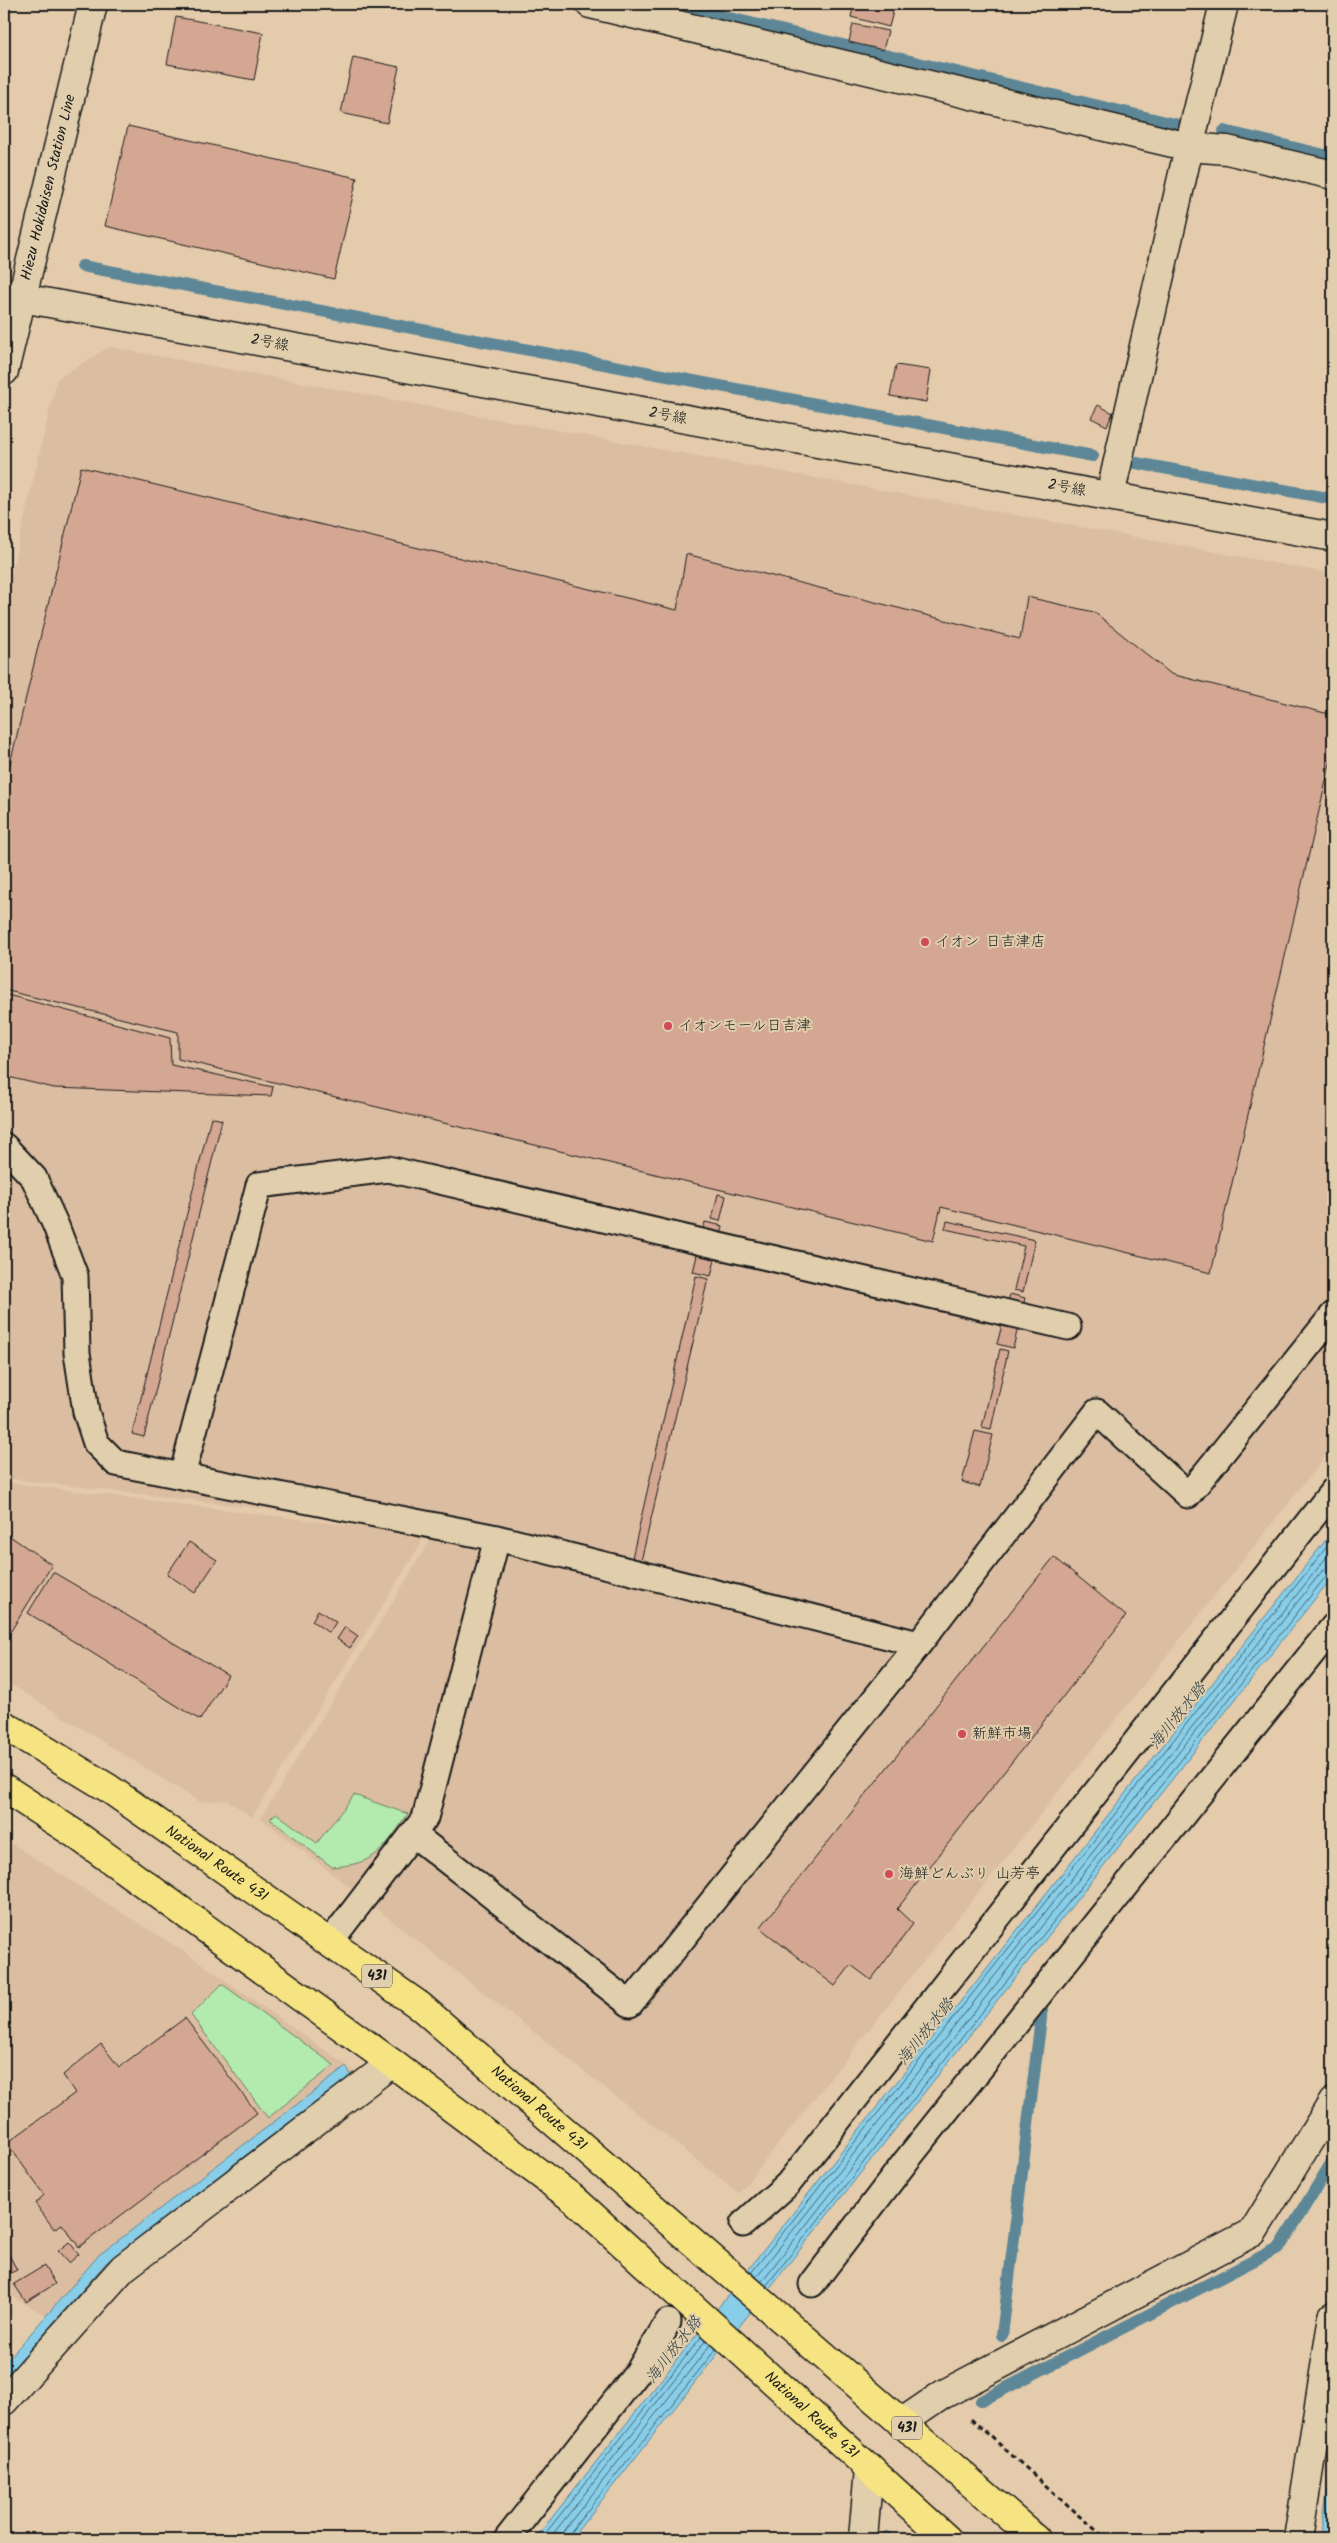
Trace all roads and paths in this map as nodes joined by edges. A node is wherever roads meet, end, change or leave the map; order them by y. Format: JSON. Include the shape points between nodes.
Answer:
{"nodes":[{"id":1,"x":93,"y":4,"type":"edge"},
{"id":2,"x":590,"y":4,"type":"edge"},
{"id":3,"x":1224,"y":4,"type":"edge"},
{"id":4,"x":1189,"y":147,"type":"junction"},
{"id":5,"x":1333,"y":175,"type":"edge"},
{"id":6,"x":13,"y":295,"type":"edge"},
{"id":7,"x":4,"y":371,"type":"edge"},
{"id":8,"x":1110,"y":496,"type":"junction"},
{"id":9,"x":1333,"y":537,"type":"edge"},
{"id":10,"x":4,"y":1146,"type":"edge"},
{"id":11,"x":1333,"y":1315,"type":"edge"},
{"id":12,"x":1068,"y":1327,"type":"dead end"},
{"id":13,"x":182,"y":1476,"type":"junction"},
{"id":14,"x":1333,"y":1491,"type":"edge"},
{"id":15,"x":497,"y":1538,"type":"junction"},
{"id":16,"x":1333,"y":1627,"type":"edge"},
{"id":17,"x":919,"y":1644,"type":"junction"},
{"id":18,"x":4,"y":1724,"type":"edge"},
{"id":19,"x":4,"y":1788,"type":"edge"},
{"id":20,"x":413,"y":1834,"type":"junction"},
{"id":21,"x":330,"y":1943,"type":"junction"},
{"id":22,"x":392,"y":2063,"type":"junction"},
{"id":23,"x":1333,"y":2102,"type":"edge"},
{"id":24,"x":743,"y":2224,"type":"dead end"},
{"id":25,"x":812,"y":2284,"type":"dead end"},
{"id":26,"x":1333,"y":2316,"type":"edge"},
{"id":27,"x":668,"y":2322,"type":"dead end"},
{"id":28,"x":4,"y":2401,"type":"edge"},
{"id":29,"x":963,"y":2412,"type":"dead end"},
{"id":30,"x":901,"y":2423,"type":"junction"},
{"id":31,"x":869,"y":2468,"type":"junction"},
{"id":32,"x":506,"y":2539,"type":"edge"},
{"id":33,"x":862,"y":2539,"type":"edge"},
{"id":34,"x":948,"y":2539,"type":"edge"},
{"id":35,"x":1036,"y":2539,"type":"edge"},
{"id":36,"x":1106,"y":2539,"type":"edge"},
{"id":37,"x":1298,"y":2539,"type":"edge"}],
"edges":[{"from":1,"to":6,"type":"street","name":"Hiezu Hokidaisen Station Line"},
{"from":2,"to":4,"type":"street"},
{"from":3,"to":4,"type":"street"},
{"from":4,"to":5,"type":"street","via":[[1227,150]]},
{"from":4,"to":8,"type":"street"},
{"from":6,"to":7,"type":"street","name":"Hiezu Hokidaisen Station Line"},
{"from":6,"to":8,"type":"street","name":"2号線"},
{"from":8,"to":9,"type":"street","name":"2号線"},
{"from":10,"to":13,"type":"lane","via":[[34,1178],[75,1276],[77,1353],[86,1412],[96,1444],[116,1464]]},
{"from":11,"to":17,"type":"lane","via":[[1188,1495],[1097,1412]]},
{"from":12,"to":13,"type":"lane","via":[[388,1168],[259,1185]]},
{"from":13,"to":15,"type":"lane"},
{"from":14,"to":24,"type":"lane","via":[[788,2184]]},
{"from":15,"to":17,"type":"lane"},
{"from":15,"to":20,"type":"lane","via":[[425,1818]]},
{"from":16,"to":25,"type":"lane","via":[[906,2161]]},
{"from":17,"to":20,"type":"lane","via":[[630,2004]]},
{"from":18,"to":21,"type":"highway","name":"National Route 431","number":"431","via":[[108,1788]]},
{"from":19,"to":22,"type":"highway","name":"National Route 431","via":[[75,1834]]},
{"from":20,"to":21,"type":"lane"},
{"from":21,"to":30,"type":"highway","name":"National Route 431","number":"431","via":[[420,2006]]},
{"from":22,"to":28,"type":"street","via":[[123,2268]]},
{"from":22,"to":31,"type":"highway","name":"National Route 431","via":[[575,2200]]},
{"from":23,"to":30,"type":"street","via":[[1253,2232],[942,2395]]},
{"from":26,"to":37,"type":"street"},
{"from":27,"to":32,"type":"lane","via":[[638,2372]]},
{"from":29,"to":36,"type":"path"},
{"from":30,"to":35,"type":"highway","name":"National Route 431","number":"431"},
{"from":31,"to":33,"type":"street"},
{"from":31,"to":34,"type":"highway","name":"National Route 431"}]}
